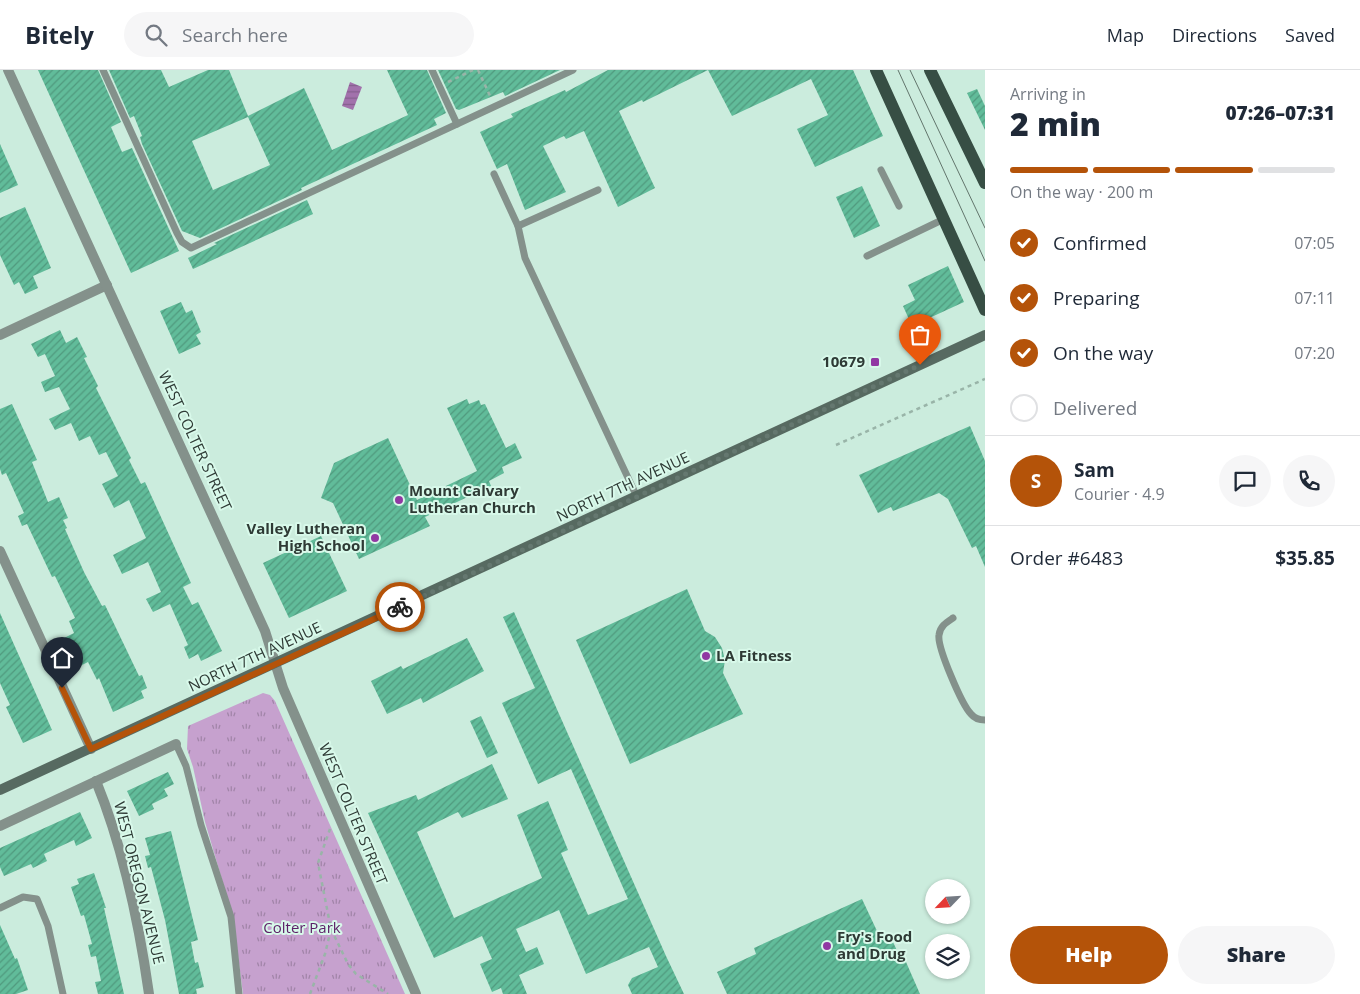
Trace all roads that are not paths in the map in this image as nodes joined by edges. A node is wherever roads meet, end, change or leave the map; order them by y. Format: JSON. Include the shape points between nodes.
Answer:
{"nodes":[{"id":1,"x":8,"y":70,"type":"edge"},
{"id":2,"x":103,"y":70,"type":"edge"},
{"id":3,"x":432,"y":70,"type":"edge"},
{"id":4,"x":573,"y":70,"type":"edge"},
{"id":5,"x":876,"y":70,"type":"edge"},
{"id":6,"x":930,"y":70,"type":"edge"},
{"id":7,"x":457,"y":124,"type":"junction"},
{"id":8,"x":882,"y":170,"type":"dead end"},
{"id":9,"x":494,"y":174,"type":"dead end"},
{"id":10,"x":985,"y":183,"type":"edge"},
{"id":11,"x":598,"y":190,"type":"dead end"},
{"id":12,"x":899,"y":206,"type":"dead end"},
{"id":13,"x":944,"y":219,"type":"junction"},
{"id":14,"x":518,"y":226,"type":"junction"},
{"id":15,"x":867,"y":256,"type":"dead end"},
{"id":16,"x":107,"y":286,"type":"junction"},
{"id":17,"x":985,"y":310,"type":"edge"},
{"id":18,"x":0,"y":335,"type":"edge"},
{"id":19,"x":985,"y":335,"type":"edge"},
{"id":20,"x":637,"y":497,"type":"junction"},
{"id":21,"x":0,"y":551,"type":"edge"},
{"id":22,"x":953,"y":618,"type":"dead end"},
{"id":23,"x":275,"y":664,"type":"junction"},
{"id":24,"x":985,"y":720,"type":"edge"},
{"id":25,"x":176,"y":744,"type":"joint"},
{"id":26,"x":91,"y":749,"type":"junction"},
{"id":27,"x":96,"y":781,"type":"junction"},
{"id":28,"x":0,"y":790,"type":"edge"},
{"id":29,"x":0,"y":826,"type":"edge"},
{"id":30,"x":0,"y":908,"type":"edge"},
{"id":31,"x":62,"y":994,"type":"edge"},
{"id":32,"x":149,"y":994,"type":"edge"},
{"id":33,"x":239,"y":994,"type":"edge"},
{"id":34,"x":416,"y":994,"type":"edge"}],
"edges":[{"from":1,"to":16,"type":"street","name":"WEST COLTER STREET"},
{"from":2,"to":7,"type":"lane","via":[[177,233],[191,248]]},
{"from":3,"to":7,"type":"lane"},
{"from":4,"to":7,"type":"lane"},
{"from":5,"to":13,"type":"main road"},
{"from":6,"to":10,"type":"main road"},
{"from":8,"to":12,"type":"lane"},
{"from":9,"to":14,"type":"lane"},
{"from":11,"to":14,"type":"lane"},
{"from":13,"to":15,"type":"lane"},
{"from":13,"to":17,"type":"main road"},
{"from":14,"to":20,"type":"lane","via":[[525,258]]},
{"from":16,"to":18,"type":"street"},
{"from":16,"to":23,"type":"street","name":"WEST COLTER STREET","via":[[265,631]]},
{"from":19,"to":20,"type":"main road","name":"NORTH 7TH AVENUE"},
{"from":20,"to":23,"type":"main road","name":"NORTH 7TH AVENUE"},
{"from":21,"to":26,"type":"street"},
{"from":22,"to":24,"type":"lane","via":[[942,626],[938,636],[941,648],[971,714]]},
{"from":23,"to":26,"type":"main road","name":"NORTH 7TH AVENUE"},
{"from":23,"to":34,"type":"street","name":"WEST COLTER STREET","via":[[282,688]]},
{"from":25,"to":27,"type":"street"},
{"from":25,"to":33,"type":"lane","via":[[186,766],[230,917]]},
{"from":26,"to":28,"type":"main road","name":"NORTH 7TH AVENUE"},
{"from":27,"to":29,"type":"street"},
{"from":27,"to":32,"type":"street","name":"WEST OREGON AVENUE","via":[[123,866]]},
{"from":30,"to":31,"type":"lane","via":[[23,897],[37,899],[48,926]]}]}
